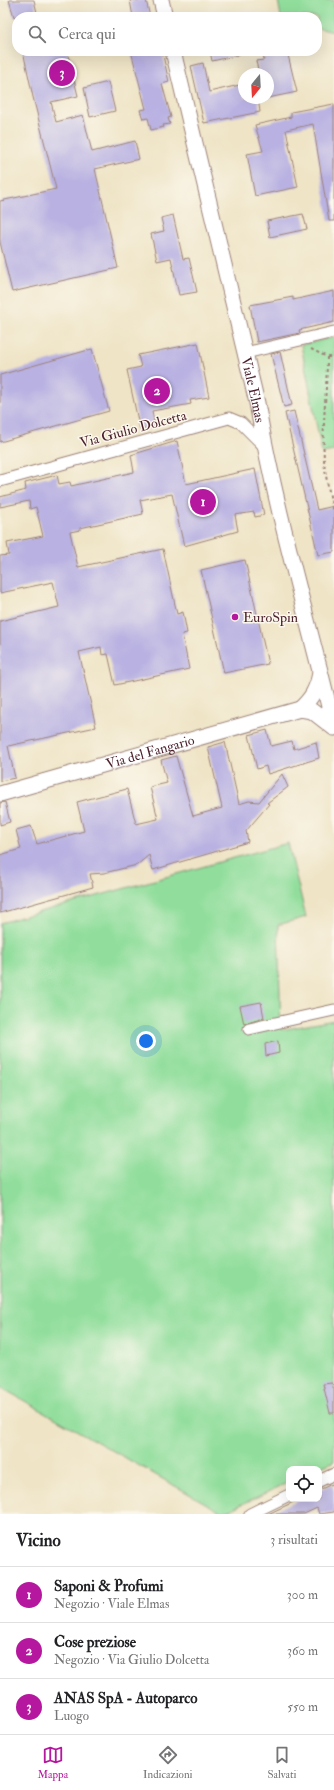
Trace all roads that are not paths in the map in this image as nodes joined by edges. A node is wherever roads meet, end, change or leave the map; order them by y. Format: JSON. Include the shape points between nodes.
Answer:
{"nodes":[{"id":1,"x":161,"y":0,"type":"edge"},
{"id":2,"x":164,"y":12,"type":"edge"},
{"id":3,"x":174,"y":56,"type":"edge"},
{"id":4,"x":334,"y":332,"type":"edge"},
{"id":5,"x":245,"y":353,"type":"junction"},
{"id":6,"x":264,"y":446,"type":"junction"},
{"id":7,"x":0,"y":481,"type":"edge"},
{"id":8,"x":320,"y":671,"type":"junction"},
{"id":9,"x":300,"y":709,"type":"junction"},
{"id":10,"x":334,"y":728,"type":"edge"},
{"id":11,"x":0,"y":794,"type":"edge"},
{"id":12,"x":334,"y":1010,"type":"edge"},
{"id":13,"x":249,"y":1029,"type":"dead end"},
{"id":14,"x":334,"y":1474,"type":"edge"},
{"id":15,"x":322,"y":1480,"type":"edge"},
{"id":16,"x":286,"y":1497,"type":"edge"},
{"id":17,"x":250,"y":1514,"type":"edge"}],
"edges":[{"from":1,"to":2,"type":"main road"},
{"from":3,"to":5,"type":"main road","name":"Viale Elmas"},
{"from":4,"to":5,"type":"street"},
{"from":5,"to":6,"type":"main road","name":"Viale Elmas"},
{"from":6,"to":7,"type":"street","name":"Via Giulio Dolcetta","via":[[241,423],[228,418]]},
{"from":6,"to":8,"type":"main road","name":"Viale Elmas"},
{"from":8,"to":9,"type":"main road","via":[[317,686],[310,700]]},
{"from":8,"to":10,"type":"main road","name":"Viale Elmas"},
{"from":9,"to":10,"type":"main road","via":[[312,711]]},
{"from":9,"to":11,"type":"main road","name":"Via del Fangario"},
{"from":12,"to":13,"type":"street"},
{"from":14,"to":15,"type":"street"},
{"from":16,"to":17,"type":"street"}]}
